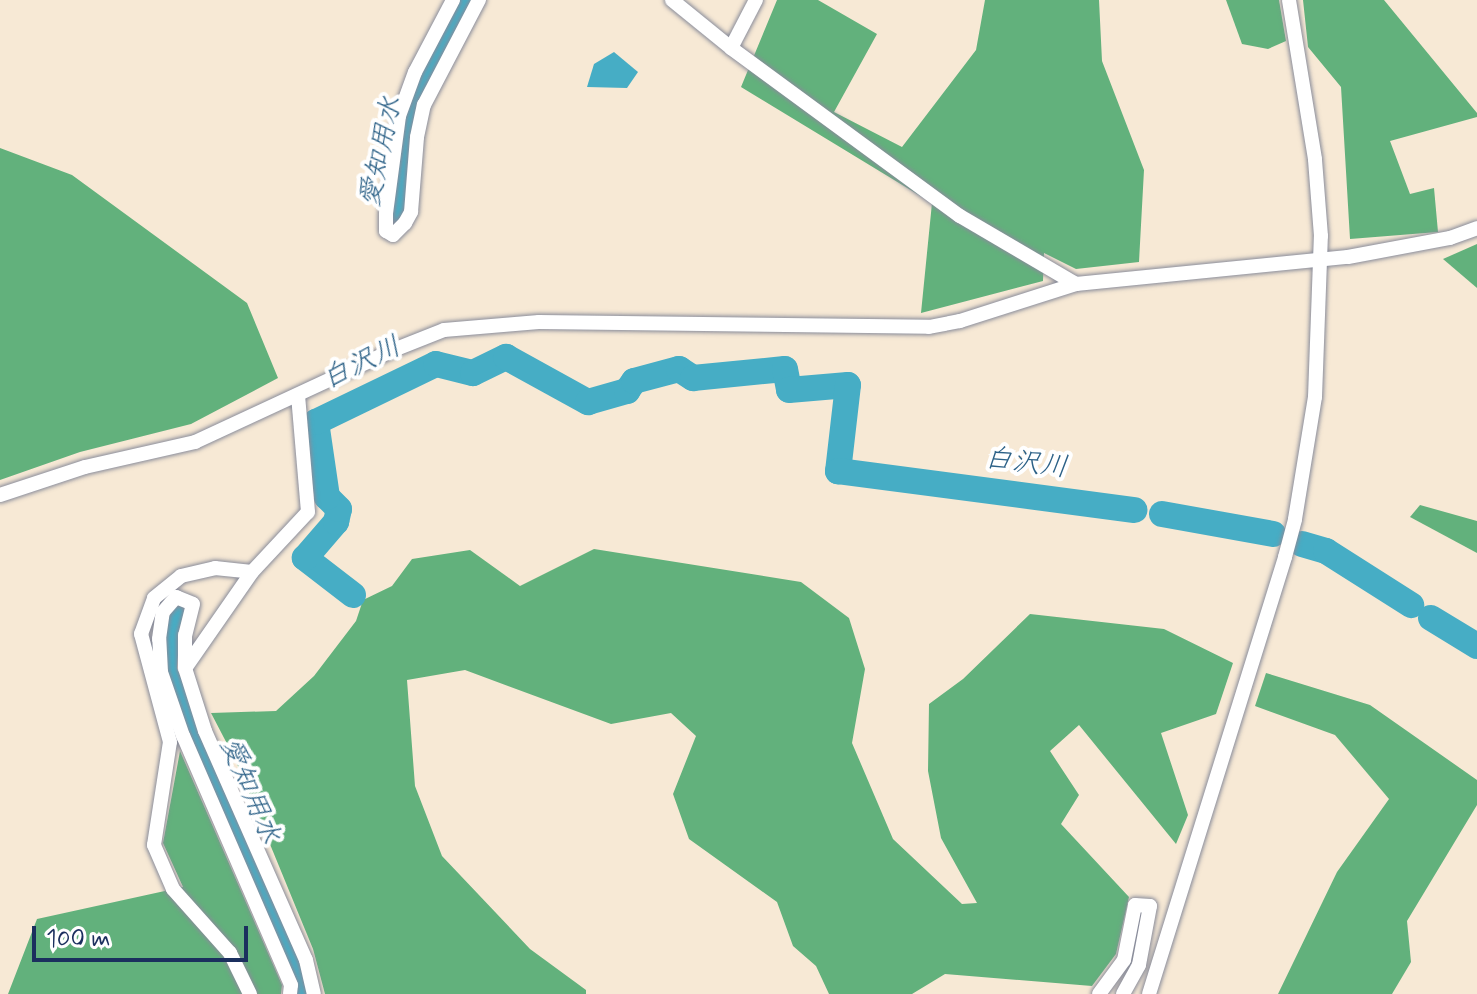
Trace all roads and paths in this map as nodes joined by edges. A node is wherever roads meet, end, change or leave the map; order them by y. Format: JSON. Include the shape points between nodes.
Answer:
{"nodes":[{"id":1,"x":453,"y":0,"type":"edge"},
{"id":2,"x":479,"y":0,"type":"edge"},
{"id":3,"x":672,"y":0,"type":"edge"},
{"id":4,"x":756,"y":0,"type":"edge"},
{"id":5,"x":1289,"y":0,"type":"edge"},
{"id":6,"x":731,"y":48,"type":"junction"},
{"id":7,"x":1477,"y":228,"type":"edge"},
{"id":8,"x":1322,"y":259,"type":"junction"},
{"id":9,"x":1076,"y":284,"type":"junction"},
{"id":10,"x":298,"y":395,"type":"junction"},
{"id":11,"x":0,"y":495,"type":"edge"},
{"id":12,"x":252,"y":572,"type":"junction"},
{"id":13,"x":185,"y":668,"type":"junction"},
{"id":14,"x":250,"y":994,"type":"edge"},
{"id":15,"x":290,"y":994,"type":"edge"},
{"id":16,"x":314,"y":994,"type":"edge"},
{"id":17,"x":1099,"y":994,"type":"edge"},
{"id":18,"x":1123,"y":994,"type":"edge"},
{"id":19,"x":1149,"y":994,"type":"edge"}],
"edges":[{"from":1,"to":2,"type":"street","via":[[415,72],[399,116],[386,213],[386,231],[393,235],[411,212],[424,105]]},
{"from":3,"to":6,"type":"street"},
{"from":4,"to":6,"type":"street"},
{"from":5,"to":8,"type":"street","via":[[1315,159]]},
{"from":6,"to":9,"type":"street","via":[[960,216]]},
{"from":7,"to":8,"type":"street","via":[[1450,238]]},
{"from":8,"to":9,"type":"street"},
{"from":8,"to":19,"type":"street","via":[[1315,397],[1295,519]]},
{"from":9,"to":10,"type":"street","via":[[929,327],[539,322],[457,329],[391,351]]},
{"from":10,"to":11,"type":"street","via":[[195,442],[85,467]]},
{"from":10,"to":12,"type":"street","via":[[308,512]]},
{"from":12,"to":13,"type":"street"},
{"from":12,"to":14,"type":"street","via":[[215,568],[181,576],[154,598],[141,634],[170,742],[154,845],[173,889],[230,953]]},
{"from":13,"to":15,"type":"street","via":[[185,635],[193,604],[176,597],[163,612],[161,672],[183,736],[291,985]]},
{"from":13,"to":16,"type":"street","via":[[205,731],[306,960]]},
{"from":17,"to":18,"type":"street","via":[[1124,960],[1135,905],[1150,906],[1139,965]]}]}
